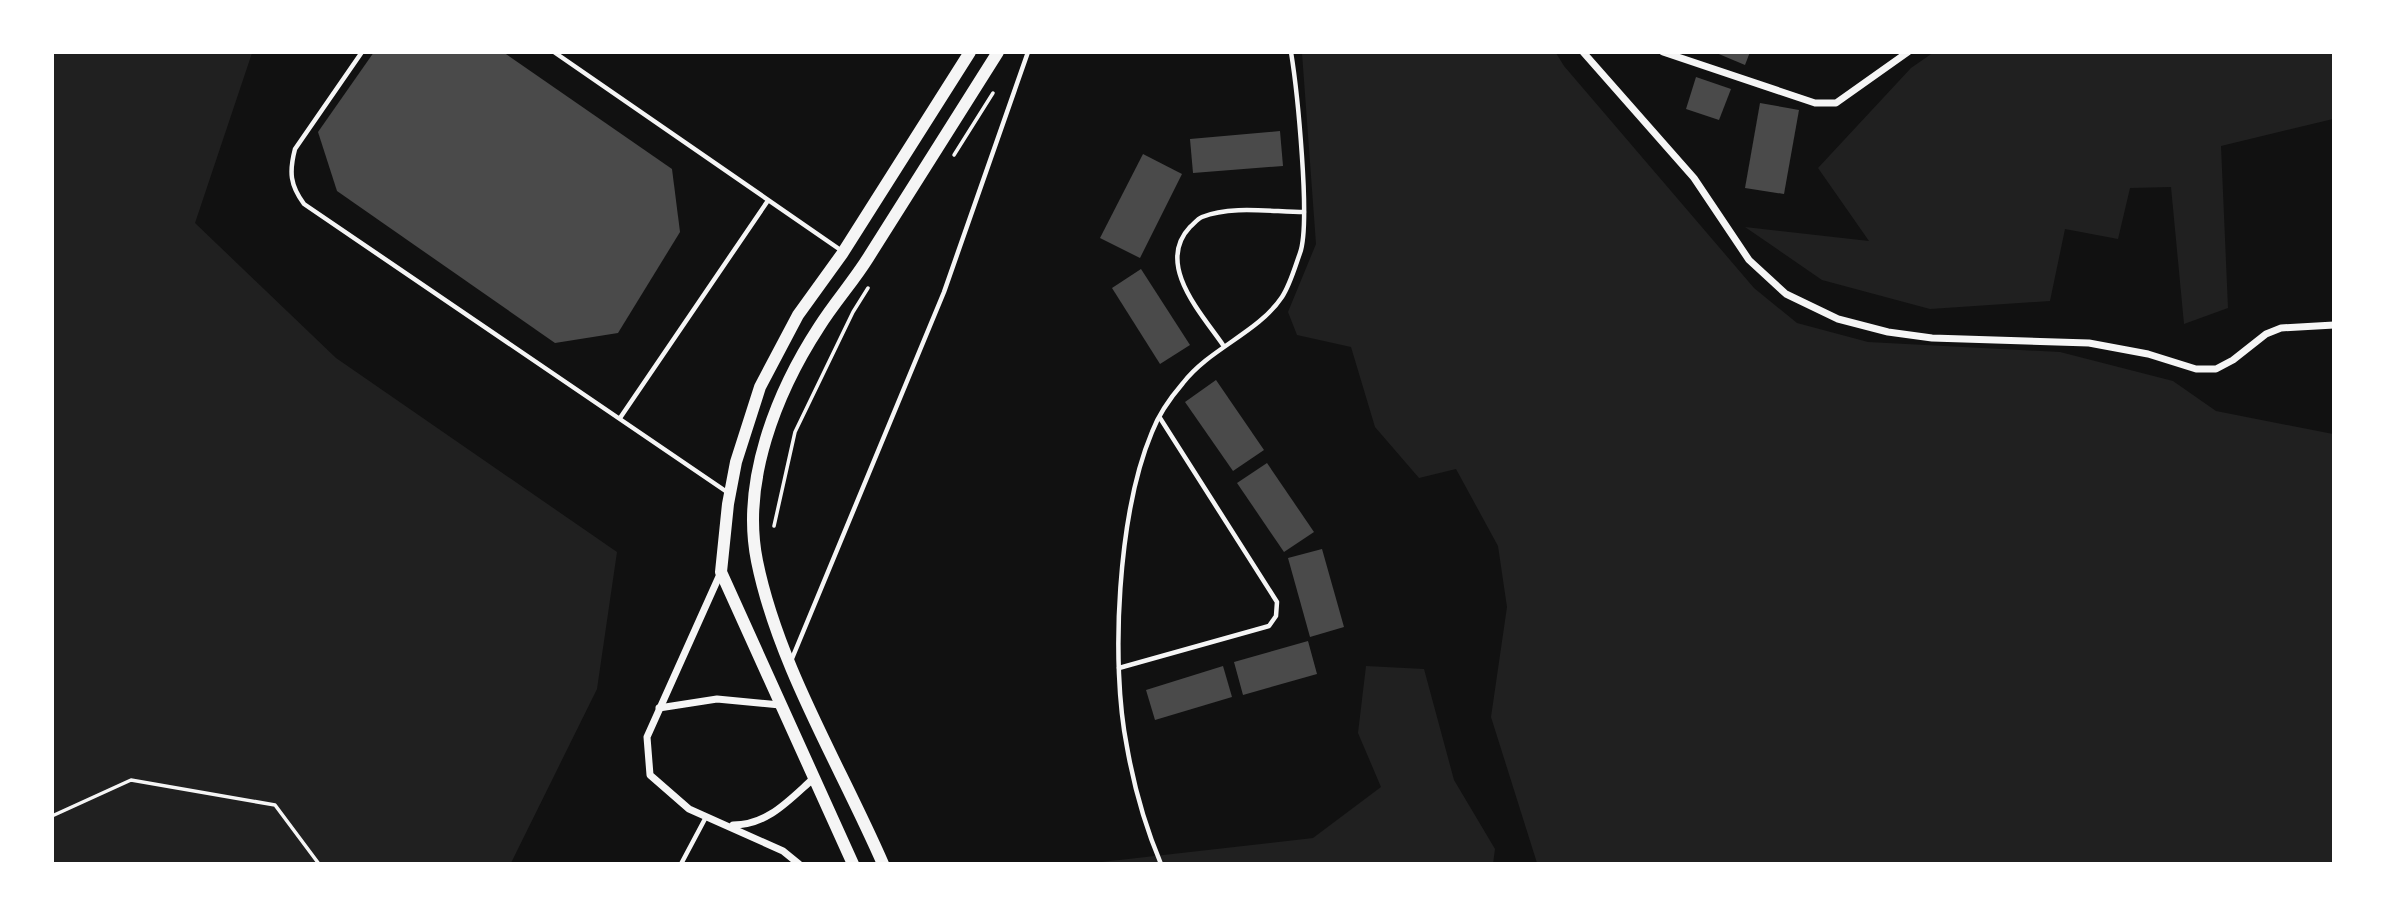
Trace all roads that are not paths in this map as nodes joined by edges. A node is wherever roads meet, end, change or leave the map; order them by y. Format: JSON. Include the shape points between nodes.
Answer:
{"nodes":[{"id":1,"x":362,"y":52,"type":"edge"},
{"id":2,"x":554,"y":52,"type":"edge"},
{"id":3,"x":970,"y":52,"type":"edge"},
{"id":4,"x":998,"y":52,"type":"edge"},
{"id":5,"x":1028,"y":52,"type":"edge"},
{"id":6,"x":1291,"y":52,"type":"edge"},
{"id":7,"x":1583,"y":52,"type":"edge"},
{"id":8,"x":1663,"y":52,"type":"edge"},
{"id":9,"x":1908,"y":52,"type":"edge"},
{"id":10,"x":767,"y":202,"type":"junction"},
{"id":11,"x":1304,"y":212,"type":"junction"},
{"id":12,"x":855,"y":234,"type":"junction"},
{"id":13,"x":874,"y":247,"type":"junction"},
{"id":14,"x":843,"y":252,"type":"junction"},
{"id":15,"x":2333,"y":325,"type":"edge"},
{"id":16,"x":1223,"y":345,"type":"junction"},
{"id":17,"x":620,"y":418,"type":"junction"},
{"id":18,"x":1160,"y":418,"type":"junction"},
{"id":19,"x":730,"y":495,"type":"junction"},
{"id":20,"x":721,"y":572,"type":"junction"},
{"id":21,"x":791,"y":661,"type":"junction"},
{"id":22,"x":1119,"y":668,"type":"junction"},
{"id":23,"x":780,"y":705,"type":"junction"},
{"id":24,"x":659,"y":708,"type":"junction"},
{"id":25,"x":814,"y":778,"type":"junction"},
{"id":26,"x":706,"y":816,"type":"junction"},
{"id":27,"x":728,"y":825,"type":"junction"},
{"id":28,"x":681,"y":863,"type":"edge"},
{"id":29,"x":800,"y":863,"type":"edge"},
{"id":30,"x":853,"y":863,"type":"edge"},
{"id":31,"x":883,"y":863,"type":"edge"},
{"id":32,"x":1161,"y":863,"type":"edge"}],
"edges":[{"from":1,"to":17,"type":"lane","via":[[295,149],[290,167],[292,188],[304,204]]},
{"from":2,"to":10,"type":"lane"},
{"from":3,"to":12,"type":"main road"},
{"from":4,"to":13,"type":"main road"},
{"from":5,"to":21,"type":"lane","via":[[944,292]]},
{"from":6,"to":11,"type":"lane"},
{"from":7,"to":15,"type":"street","via":[[1694,178],[1749,260],[1786,294],[1838,319],[1932,338],[2088,343],[2216,369],[2281,328]]},
{"from":8,"to":9,"type":"street","via":[[1815,103],[1836,103]]},
{"from":10,"to":14,"type":"lane"},
{"from":10,"to":17,"type":"lane"},
{"from":11,"to":16,"type":"lane","via":[[1302,249],[1283,297],[1257,324]]},
{"from":11,"to":16,"type":"lane","via":[[1228,212],[1200,217],[1181,237],[1177,260],[1184,289]]},
{"from":12,"to":13,"type":"main road"},
{"from":12,"to":14,"type":"main road"},
{"from":13,"to":21,"type":"main road","via":[[818,328],[788,385],[759,468],[752,508],[757,561]]},
{"from":14,"to":19,"type":"main road","via":[[798,315],[760,387]]},
{"from":16,"to":18,"type":"lane","via":[[1183,382]]},
{"from":17,"to":19,"type":"lane"},
{"from":18,"to":22,"type":"lane","via":[[1139,471],[1129,524]]},
{"from":18,"to":22,"type":"lane","via":[[1277,602],[1276,617],[1269,626]]},
{"from":19,"to":20,"type":"main road"},
{"from":20,"to":23,"type":"main road"},
{"from":20,"to":24,"type":"street"},
{"from":21,"to":31,"type":"main road"},
{"from":22,"to":32,"type":"lane","via":[[1126,745],[1148,832]]},
{"from":23,"to":24,"type":"street","via":[[718,699]]},
{"from":23,"to":25,"type":"main road"},
{"from":24,"to":26,"type":"street","via":[[647,737],[650,775],[689,809]]},
{"from":25,"to":27,"type":"street","via":[[767,818],[749,825]]},
{"from":25,"to":30,"type":"main road"},
{"from":26,"to":27,"type":"street"},
{"from":26,"to":28,"type":"lane"},
{"from":27,"to":29,"type":"street"}]}
